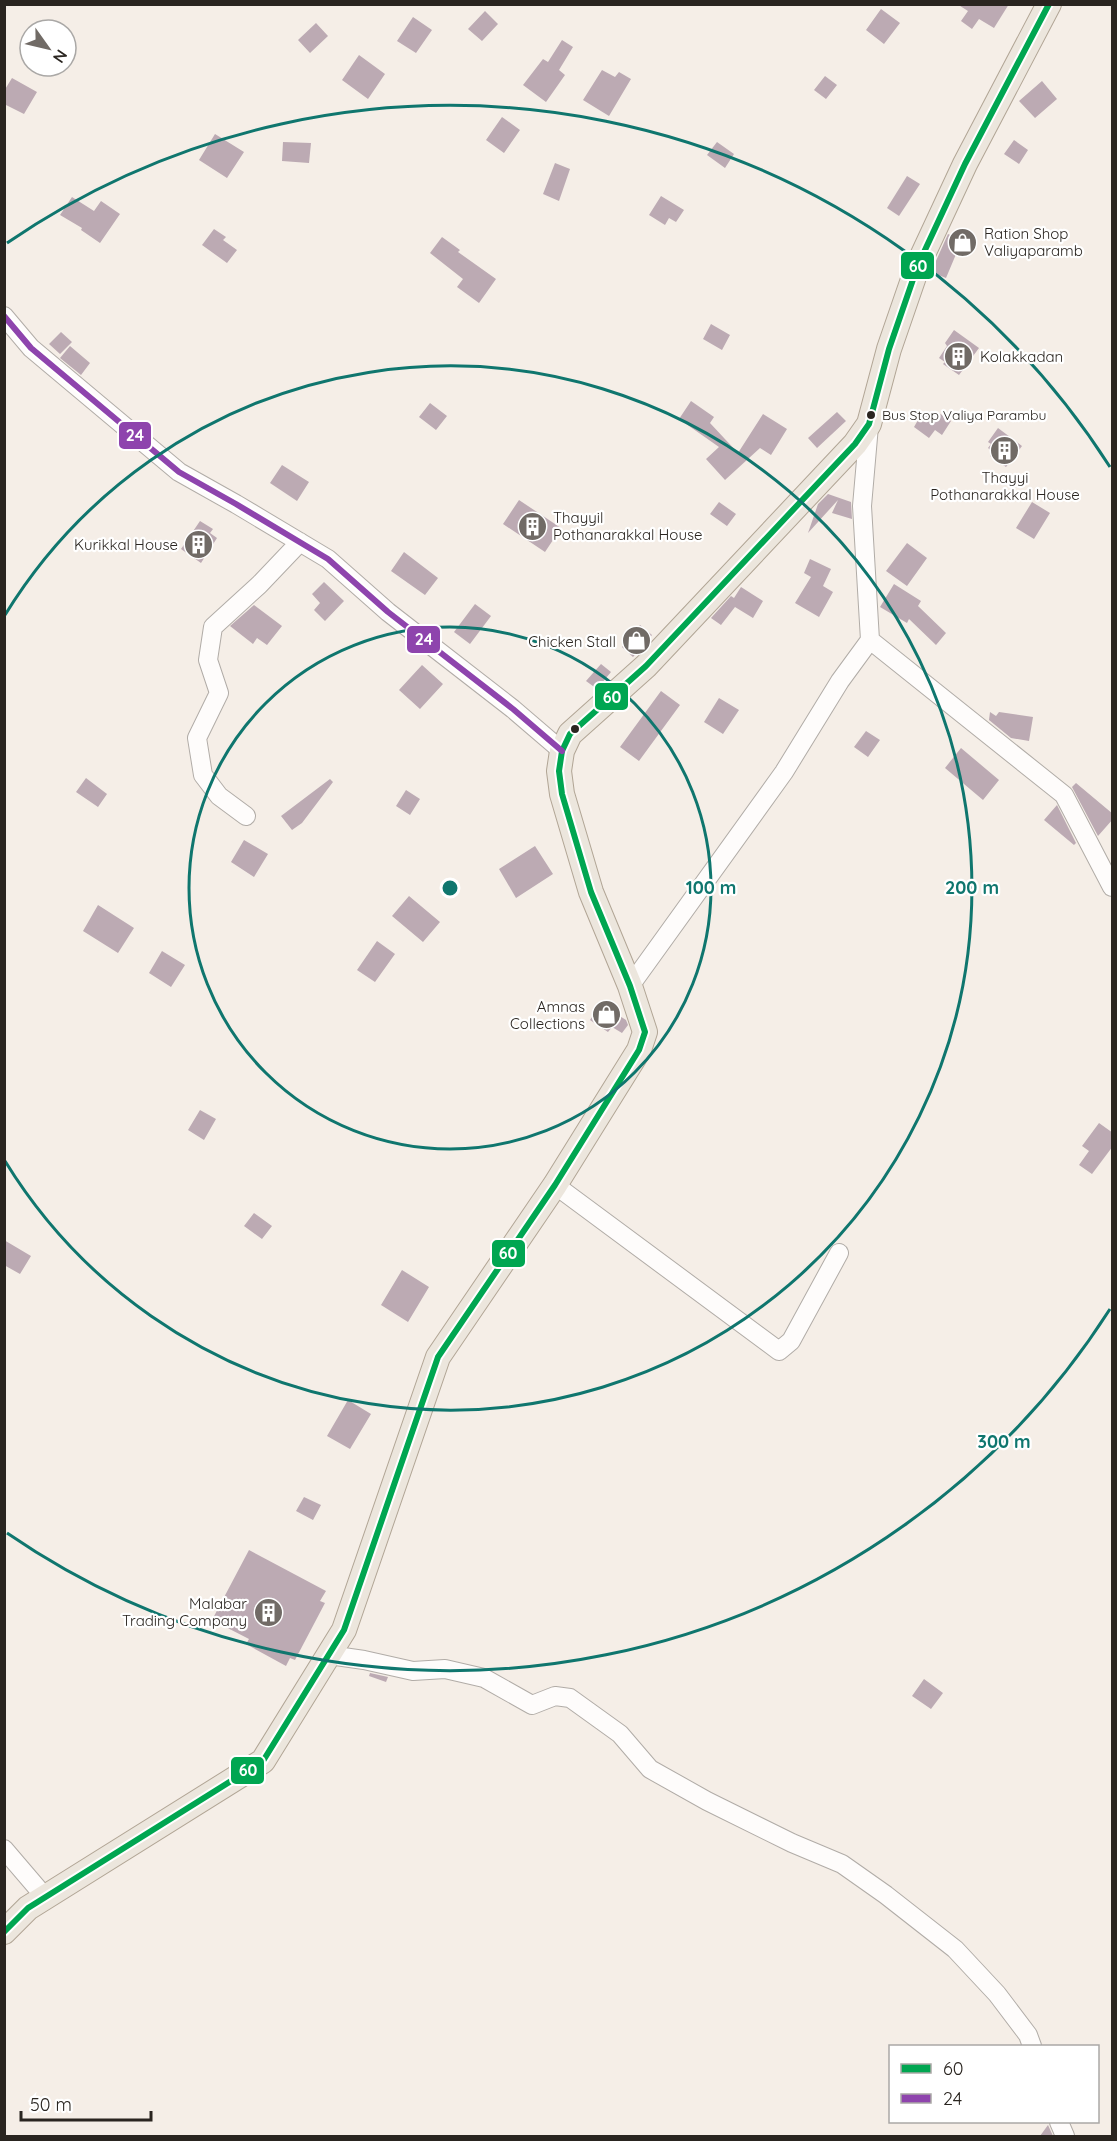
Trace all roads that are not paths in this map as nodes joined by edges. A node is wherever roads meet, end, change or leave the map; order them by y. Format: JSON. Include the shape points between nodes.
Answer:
{"nodes":[{"id":1,"x":1049,"y":4,"type":"edge"},
{"id":2,"x":4,"y":316,"type":"edge"},
{"id":3,"x":869,"y":424,"type":"junction"},
{"id":4,"x":300,"y":542,"type":"junction"},
{"id":5,"x":870,"y":640,"type":"junction"},
{"id":6,"x":562,"y":751,"type":"junction"},
{"id":7,"x":246,"y":816,"type":"dead end"},
{"id":8,"x":1113,"y":887,"type":"edge"},
{"id":9,"x":630,"y":986,"type":"junction"},
{"id":10,"x":555,"y":1185,"type":"junction"},
{"id":11,"x":839,"y":1253,"type":"dead end"},
{"id":12,"x":329,"y":1655,"type":"junction"},
{"id":13,"x":4,"y":1849,"type":"edge"},
{"id":14,"x":45,"y":1898,"type":"junction"},
{"id":15,"x":4,"y":1932,"type":"edge"},
{"id":16,"x":1032,"y":2045,"type":"edge"}],
"edges":[{"from":1,"to":3,"type":"main road","via":[[965,164],[918,265]]},
{"from":2,"to":4,"type":"street","via":[[31,348],[179,472]]},
{"from":3,"to":5,"type":"street","via":[[862,506]]},
{"from":3,"to":6,"type":"main road","via":[[855,444],[646,666],[570,734]]},
{"from":4,"to":6,"type":"street","via":[[328,559]]},
{"from":4,"to":7,"type":"street","via":[[213,627],[208,660],[219,693],[197,738],[202,775],[219,796]]},
{"from":5,"to":8,"type":"street","via":[[1064,795]]},
{"from":5,"to":9,"type":"street","via":[[784,772]]},
{"from":6,"to":9,"type":"main road","via":[[562,794],[591,892]]},
{"from":9,"to":10,"type":"main road","via":[[645,1032],[639,1050]]},
{"from":10,"to":11,"type":"street","via":[[779,1351],[791,1341]]},
{"from":10,"to":12,"type":"main road","via":[[438,1357],[344,1630]]},
{"from":12,"to":14,"type":"main road","via":[[263,1761]]},
{"from":12,"to":16,"type":"street","via":[[413,1671],[445,1669],[484,1678],[532,1705],[555,1696],[570,1698],[620,1734],[650,1769],[781,1838],[842,1864],[886,1895],[955,1948],[998,1994]]},
{"from":13,"to":14,"type":"street"},
{"from":14,"to":15,"type":"main road","via":[[28,1908]]}]}
